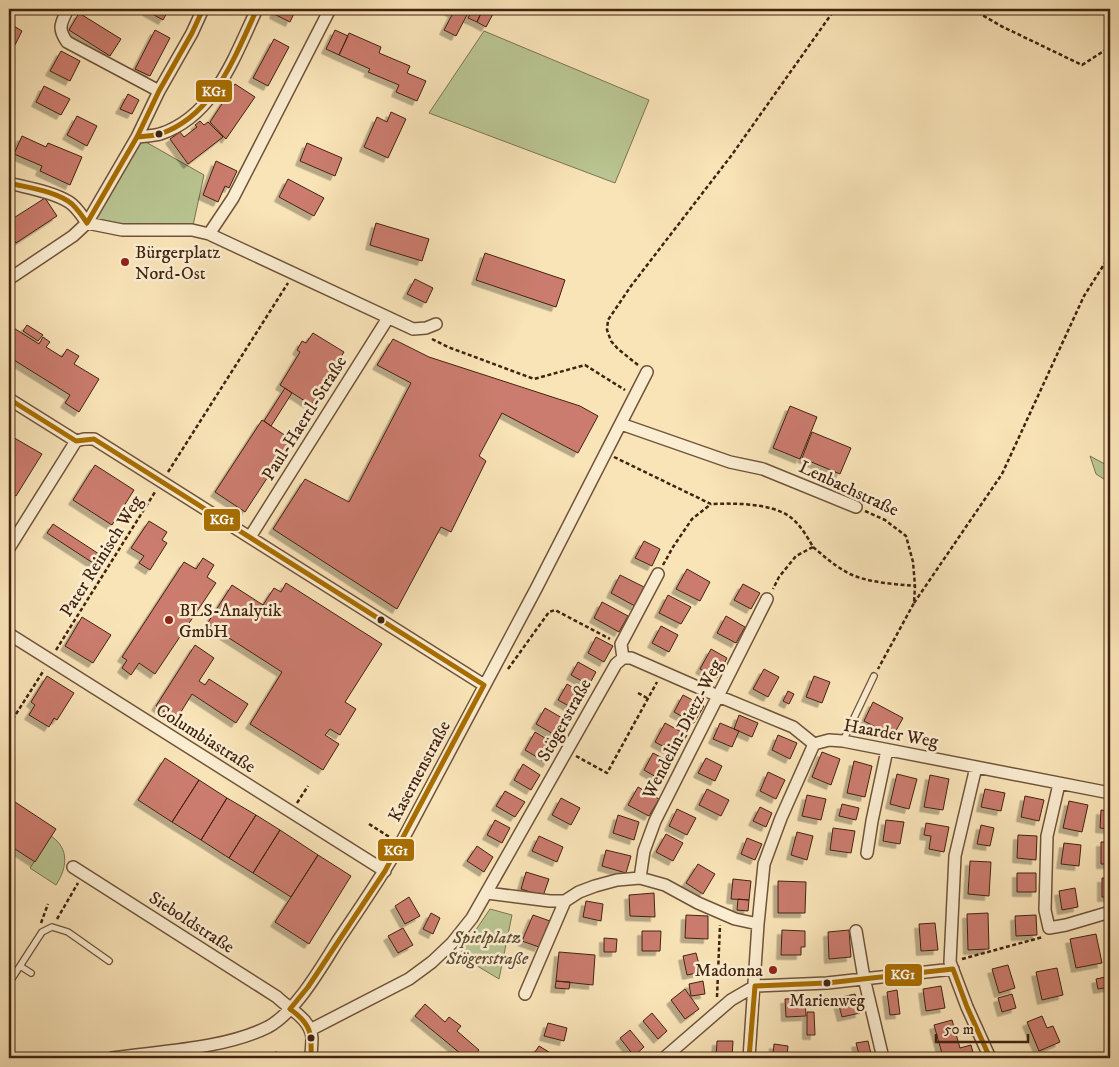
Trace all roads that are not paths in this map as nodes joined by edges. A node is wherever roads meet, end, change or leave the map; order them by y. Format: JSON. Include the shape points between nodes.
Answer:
{"nodes":[{"id":1,"x":68,"y":9,"type":"edge"},
{"id":2,"x":203,"y":9,"type":"edge"},
{"id":3,"x":257,"y":9,"type":"edge"},
{"id":4,"x":330,"y":9,"type":"edge"},
{"id":5,"x":159,"y":91,"type":"junction"},
{"id":6,"x":137,"y":138,"type":"junction"},
{"id":7,"x":9,"y":184,"type":"edge"},
{"id":8,"x":87,"y":223,"type":"junction"},
{"id":9,"x":209,"y":234,"type":"junction"},
{"id":10,"x":9,"y":279,"type":"edge"},
{"id":11,"x":388,"y":318,"type":"junction"},
{"id":12,"x":436,"y":324,"type":"dead end"},
{"id":13,"x":647,"y":372,"type":"road end"},
{"id":14,"x":9,"y":399,"type":"edge"},
{"id":15,"x":621,"y":424,"type":"junction"},
{"id":16,"x":76,"y":441,"type":"junction"},
{"id":17,"x":856,"y":507,"type":"road end"},
{"id":18,"x":250,"y":537,"type":"junction"},
{"id":19,"x":9,"y":548,"type":"edge"},
{"id":20,"x":658,"y":574,"type":"road end"},
{"id":21,"x":768,"y":599,"type":"road end"},
{"id":22,"x":9,"y":634,"type":"edge"},
{"id":23,"x":623,"y":658,"type":"junction"},
{"id":24,"x":874,"y":676,"type":"road end"},
{"id":25,"x":486,"y":680,"type":"junction"},
{"id":26,"x":718,"y":696,"type":"junction"},
{"id":27,"x":843,"y":741,"type":"junction"},
{"id":28,"x":814,"y":744,"type":"junction"},
{"id":29,"x":887,"y":750,"type":"junction"},
{"id":30,"x":976,"y":767,"type":"junction"},
{"id":31,"x":1059,"y":784,"type":"junction"},
{"id":32,"x":1110,"y":793,"type":"edge"},
{"id":33,"x":867,"y":852,"type":"dead end"},
{"id":34,"x":78,"y":870,"type":"road end"},
{"id":35,"x":385,"y":871,"type":"junction"},
{"id":36,"x":640,"y":878,"type":"junction"},
{"id":37,"x":488,"y":893,"type":"junction"},
{"id":38,"x":565,"y":901,"type":"junction"},
{"id":39,"x":1110,"y":912,"type":"edge"},
{"id":40,"x":758,"y":924,"type":"junction"},
{"id":41,"x":856,"y":931,"type":"dead end"},
{"id":42,"x":109,"y":962,"type":"dead end"},
{"id":43,"x":20,"y":966,"type":"junction"},
{"id":44,"x":952,"y":966,"type":"junction"},
{"id":45,"x":31,"y":973,"type":"dead end"},
{"id":46,"x":864,"y":978,"type":"junction"},
{"id":47,"x":9,"y":983,"type":"edge"},
{"id":48,"x":755,"y":986,"type":"junction"},
{"id":49,"x":525,"y":994,"type":"dead end"},
{"id":50,"x":290,"y":1009,"type":"junction"},
{"id":51,"x":310,"y":1030,"type":"junction"},
{"id":52,"x":112,"y":1058,"type":"edge"},
{"id":53,"x":311,"y":1058,"type":"edge"},
{"id":54,"x":664,"y":1058,"type":"edge"},
{"id":55,"x":749,"y":1058,"type":"edge"},
{"id":56,"x":883,"y":1058,"type":"edge"},
{"id":57,"x":990,"y":1058,"type":"edge"}],
"edges":[{"from":1,"to":5,"type":"street","via":[[60,29],[67,42]]},
{"from":2,"to":5,"type":"street"},
{"from":3,"to":6,"type":"street","via":[[224,79],[202,106],[182,123],[160,134]]},
{"from":4,"to":9,"type":"street","via":[[233,198]]},
{"from":5,"to":6,"type":"street"},
{"from":6,"to":8,"type":"street"},
{"from":7,"to":8,"type":"street","via":[[36,189],[69,202]]},
{"from":8,"to":9,"type":"street","via":[[122,230],[192,230]]},
{"from":8,"to":10,"type":"street"},
{"from":9,"to":11,"type":"street"},
{"from":11,"to":12,"type":"street","via":[[414,329]]},
{"from":11,"to":18,"type":"street","name":"Paul-Haertl-Straße"},
{"from":13,"to":15,"type":"street","name":"Kasernenstraße"},
{"from":14,"to":16,"type":"street"},
{"from":15,"to":17,"type":"street","name":"Lenbachstraße","via":[[730,462],[762,469]]},
{"from":15,"to":25,"type":"street","name":"Kasernenstraße"},
{"from":16,"to":18,"type":"street","via":[[94,439]]},
{"from":16,"to":19,"type":"street"},
{"from":18,"to":25,"type":"street"},
{"from":20,"to":23,"type":"street","via":[[621,644]]},
{"from":21,"to":26,"type":"street","name":"Wendelin-Dietz-Weg"},
{"from":22,"to":35,"type":"street","name":"Columbiastraße"},
{"from":23,"to":26,"type":"street","via":[[631,658]]},
{"from":23,"to":37,"type":"street","name":"Stögerstraße","via":[[616,664]]},
{"from":24,"to":27,"type":"lane"},
{"from":25,"to":35,"type":"street","name":"Kasernenstraße"},
{"from":26,"to":28,"type":"street","via":[[793,726]]},
{"from":26,"to":36,"type":"street","name":"Wendelin-Dietz-Weg","via":[[655,821],[644,851]]},
{"from":27,"to":28,"type":"street","name":"Haarder Weg","via":[[828,740]]},
{"from":27,"to":29,"type":"street","name":"Haarder Weg"},
{"from":28,"to":40,"type":"street","via":[[764,864]]},
{"from":29,"to":30,"type":"street","name":"Haarder Weg"},
{"from":29,"to":33,"type":"street"},
{"from":30,"to":31,"type":"street","name":"Haarder Weg"},
{"from":30,"to":44,"type":"street","via":[[955,856]]},
{"from":31,"to":32,"type":"street","name":"Haarder Weg"},
{"from":31,"to":39,"type":"street","via":[[1047,836],[1045,910],[1049,928]]},
{"from":34,"to":50,"type":"street","name":"Sieboldstraße","via":[[277,997]]},
{"from":35,"to":50,"type":"street","name":"Kasernenstraße"},
{"from":36,"to":38,"type":"street","via":[[595,886]]},
{"from":36,"to":40,"type":"street","via":[[665,884],[735,920]]},
{"from":37,"to":38,"type":"street"},
{"from":37,"to":51,"type":"street","name":"Stögerstraße","via":[[452,943],[432,962],[409,979]]},
{"from":38,"to":49,"type":"street"},
{"from":40,"to":48,"type":"street"},
{"from":41,"to":46,"type":"street"},
{"from":42,"to":43,"type":"lane","via":[[68,932],[52,927],[42,932]]},
{"from":43,"to":45,"type":"lane"},
{"from":43,"to":47,"type":"lane"},
{"from":44,"to":46,"type":"street"},
{"from":44,"to":57,"type":"street"},
{"from":46,"to":48,"type":"street"},
{"from":46,"to":56,"type":"street"},
{"from":48,"to":54,"type":"street","via":[[731,1000]]},
{"from":48,"to":55,"type":"street"},
{"from":50,"to":51,"type":"street","via":[[303,1018]]},
{"from":50,"to":52,"type":"street","name":"Kasernenstraße","via":[[270,1026],[243,1037]]},
{"from":51,"to":53,"type":"street"}]}
